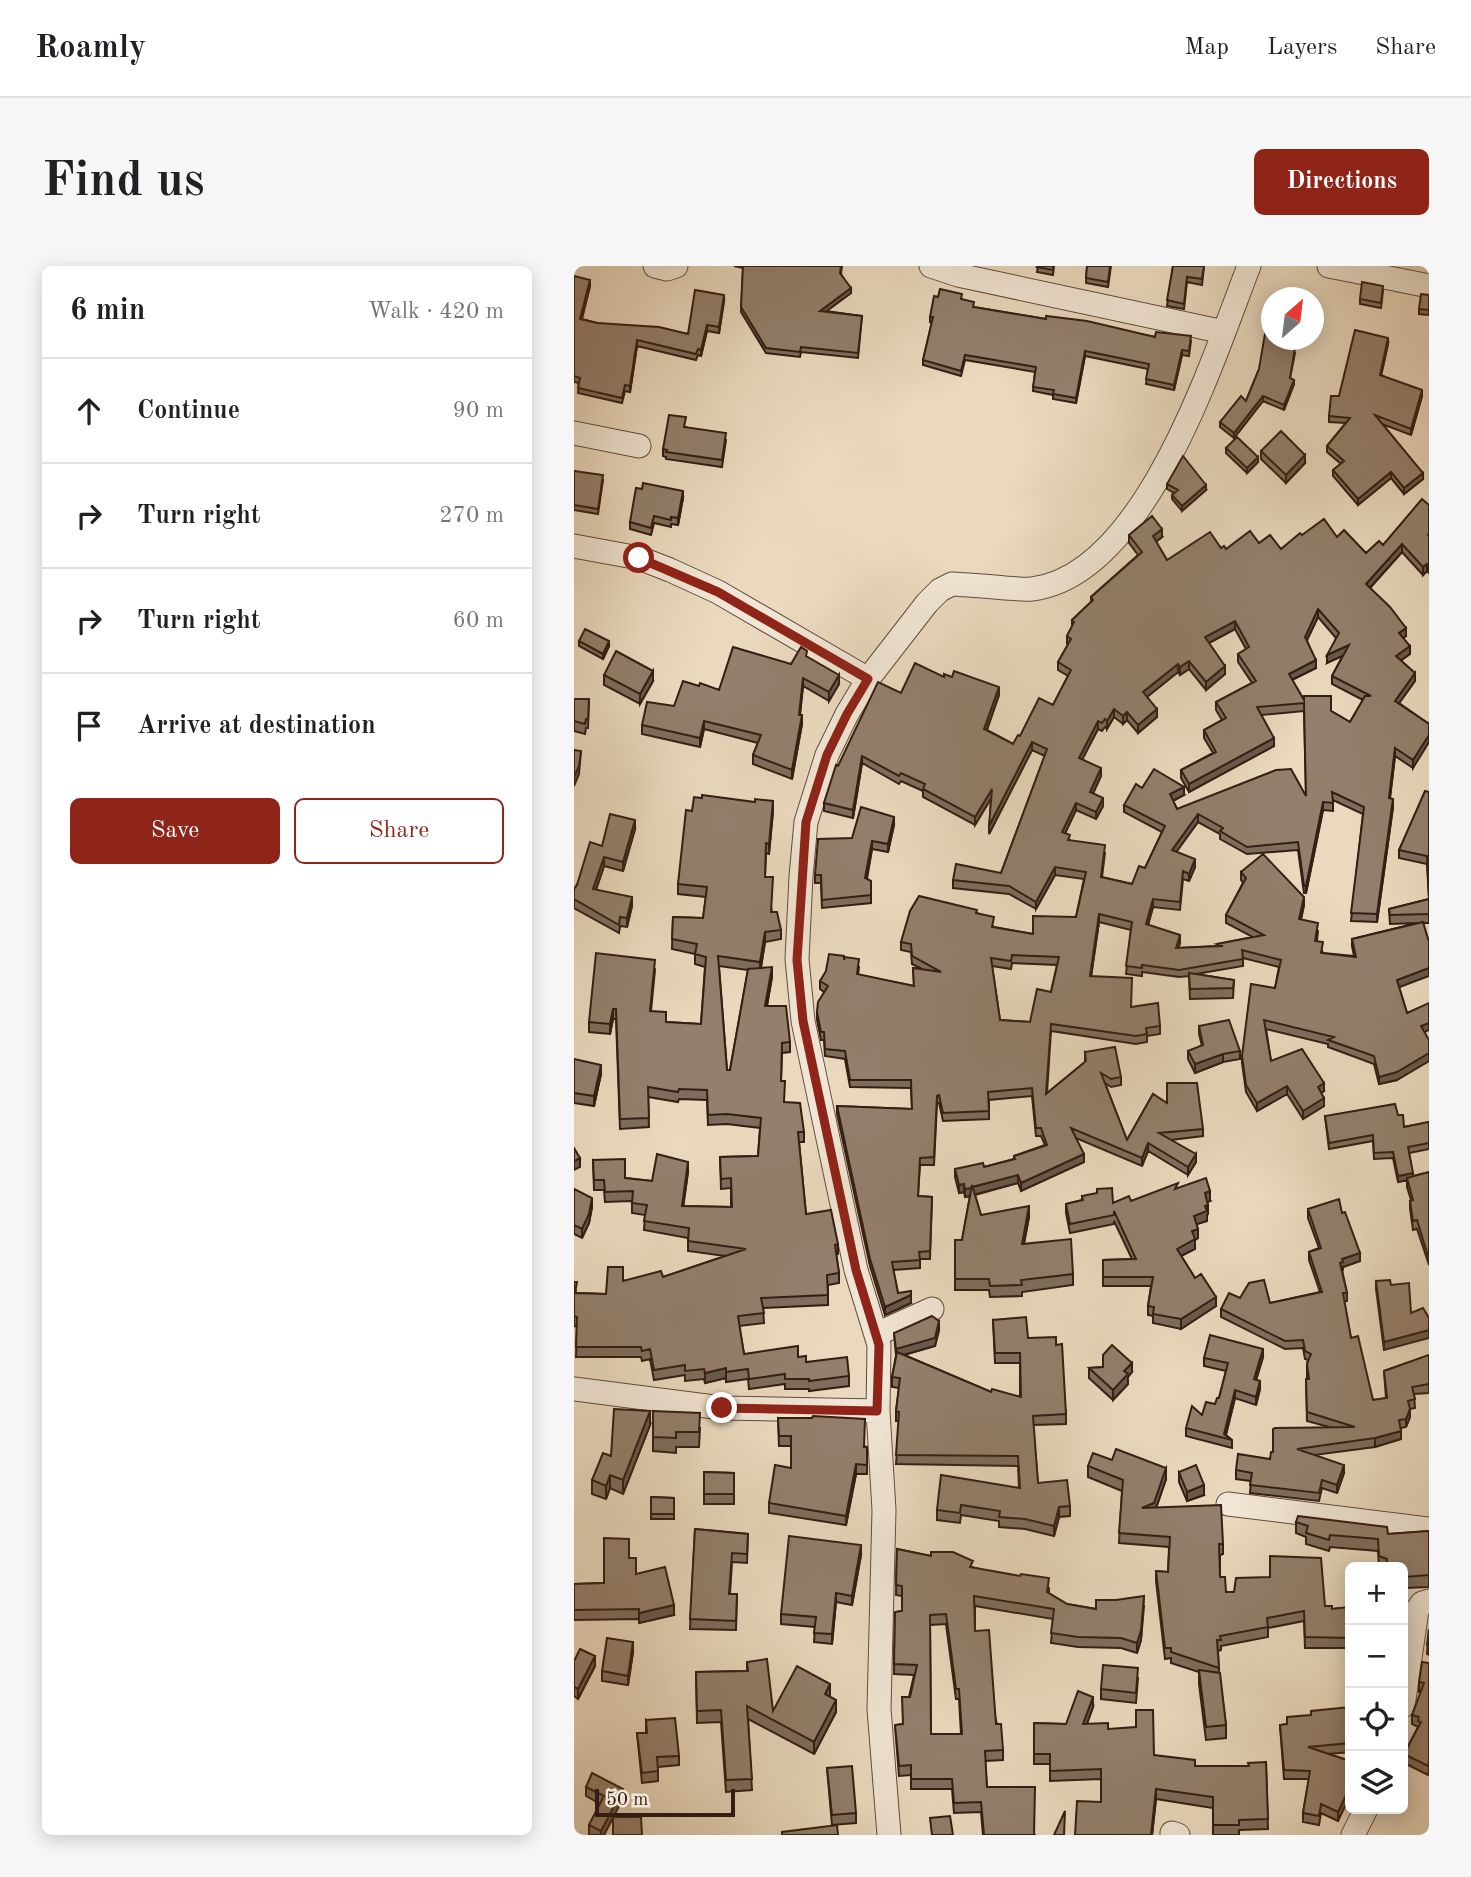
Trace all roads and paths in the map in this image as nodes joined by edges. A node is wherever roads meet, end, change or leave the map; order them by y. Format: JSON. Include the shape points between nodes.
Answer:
{"nodes":[{"id":1,"x":655,"y":266,"type":"edge"},
{"id":2,"x":676,"y":266,"type":"edge"},
{"id":3,"x":931,"y":266,"type":"edge"},
{"id":4,"x":1249,"y":266,"type":"edge"},
{"id":5,"x":1329,"y":266,"type":"edge"},
{"id":6,"x":1429,"y":286,"type":"edge"},
{"id":7,"x":1224,"y":332,"type":"junction"},
{"id":8,"x":574,"y":433,"type":"edge"},
{"id":9,"x":639,"y":446,"type":"dead end"},
{"id":10,"x":574,"y":547,"type":"edge"},
{"id":11,"x":868,"y":679,"type":"junction"},
{"id":12,"x":932,"y":1309,"type":"dead end"},
{"id":13,"x":877,"y":1334,"type":"junction"},
{"id":14,"x":574,"y":1389,"type":"edge"},
{"id":15,"x":877,"y":1411,"type":"junction"},
{"id":16,"x":1228,"y":1504,"type":"dead end"},
{"id":17,"x":1429,"y":1529,"type":"edge"},
{"id":18,"x":1429,"y":1601,"type":"edge"},
{"id":19,"x":1405,"y":1688,"type":"edge"},
{"id":20,"x":1364,"y":1814,"type":"edge"},
{"id":21,"x":889,"y":1835,"type":"edge"},
{"id":22,"x":1353,"y":1835,"type":"edge"}],
"edges":[{"from":1,"to":2,"type":"street"},
{"from":3,"to":7,"type":"street"},
{"from":4,"to":7,"type":"street"},
{"from":5,"to":6,"type":"street"},
{"from":7,"to":11,"type":"street","via":[[1191,417],[1158,481],[1104,551],[1070,578],[1031,590],[952,584],[940,590]]},
{"from":8,"to":9,"type":"street"},
{"from":10,"to":11,"type":"street","via":[[639,558],[670,570],[718,592]]},
{"from":11,"to":13,"type":"street","via":[[827,755],[806,822],[797,960],[803,1021],[856,1270]]},
{"from":12,"to":13,"type":"street"},
{"from":13,"to":15,"type":"street"},
{"from":14,"to":15,"type":"street","via":[[722,1408]]},
{"from":15,"to":21,"type":"street","via":[[884,1510],[879,1709]]},
{"from":16,"to":17,"type":"street"},
{"from":18,"to":19,"type":"street","via":[[1416,1610]]},
{"from":20,"to":22,"type":"street"}]}
